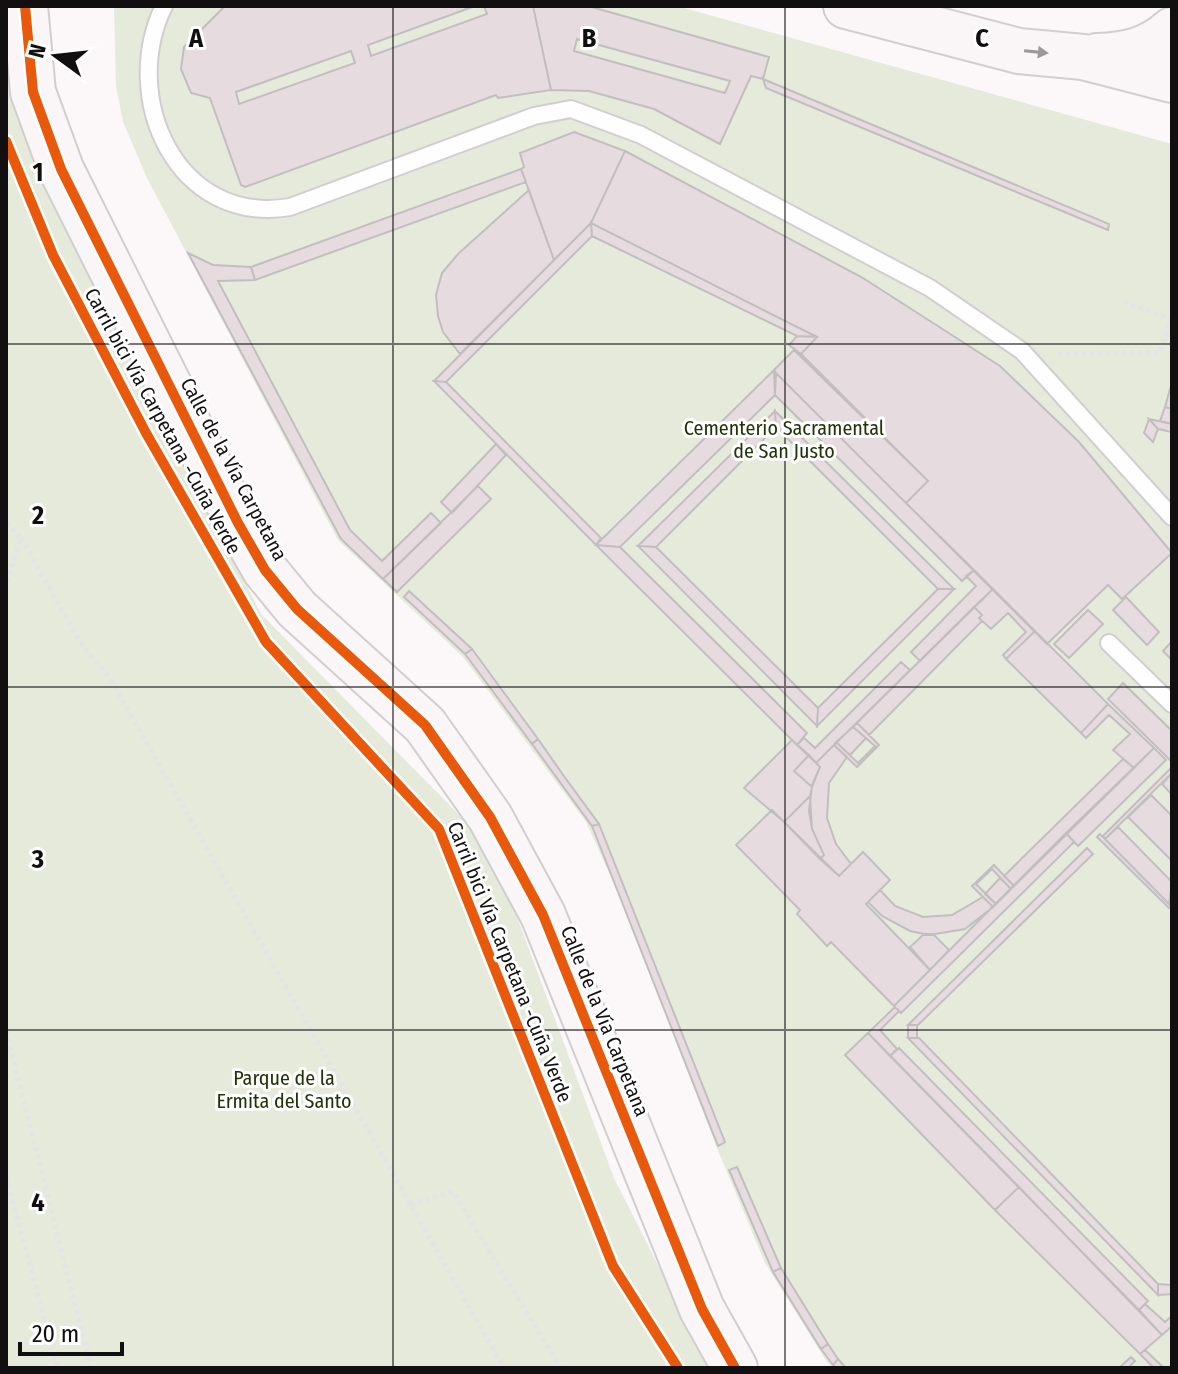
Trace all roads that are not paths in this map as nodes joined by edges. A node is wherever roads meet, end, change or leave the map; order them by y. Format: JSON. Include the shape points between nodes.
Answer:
{"nodes":[{"id":1,"x":25,"y":6,"type":"edge"},
{"id":2,"x":164,"y":6,"type":"edge"},
{"id":3,"x":846,"y":6,"type":"edge"},
{"id":4,"x":1164,"y":43,"type":"edge"},
{"id":5,"x":1172,"y":517,"type":"edge"},
{"id":6,"x":1109,"y":643,"type":"dead end"},
{"id":7,"x":1172,"y":704,"type":"edge"},
{"id":8,"x":735,"y":1368,"type":"edge"}],
"edges":[{"from":1,"to":8,"type":"street","name":"Calle de la Vía Carpetana","via":[[33,92],[61,169],[238,523],[265,570],[297,609],[425,725],[490,817],[543,915],[702,1309]]},
{"from":2,"to":5,"type":"lane","via":[[155,25],[147,74],[160,133],[179,167],[205,193],[227,204],[269,211],[290,207],[534,116],[571,109],[641,135],[930,288],[1022,351]]},
{"from":3,"to":4,"type":"street","one_way":true,"via":[[1019,51],[1126,55]]},
{"from":6,"to":7,"type":"lane"}]}
